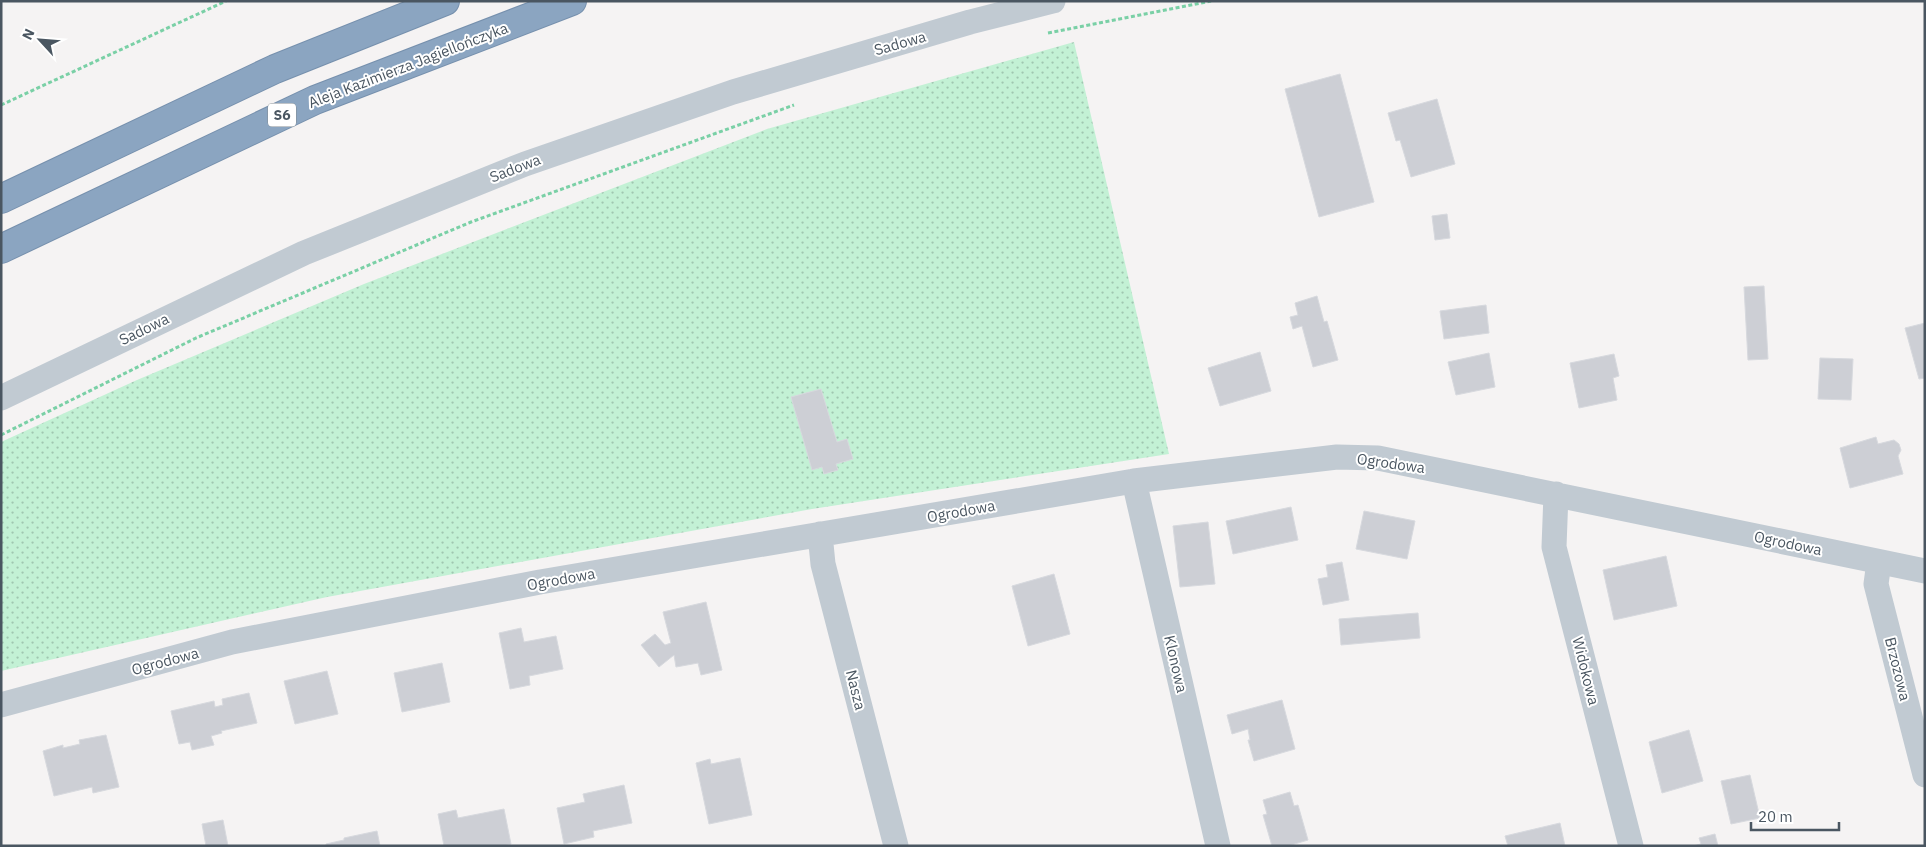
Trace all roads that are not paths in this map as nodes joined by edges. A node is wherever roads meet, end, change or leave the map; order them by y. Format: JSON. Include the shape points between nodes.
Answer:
{"nodes":[{"id":1,"x":445,"y":1,"type":"edge"},
{"id":2,"x":572,"y":1,"type":"edge"},
{"id":3,"x":1053,"y":1,"type":"edge"},
{"id":4,"x":1,"y":199,"type":"edge"},
{"id":5,"x":1,"y":249,"type":"edge"},
{"id":6,"x":1,"y":398,"type":"edge"},
{"id":7,"x":1134,"y":481,"type":"junction"},
{"id":8,"x":1556,"y":494,"type":"junction"},
{"id":9,"x":820,"y":534,"type":"junction"},
{"id":10,"x":1879,"y":562,"type":"junction"},
{"id":11,"x":1925,"y":571,"type":"edge"},
{"id":12,"x":1,"y":705,"type":"edge"},
{"id":13,"x":1925,"y":775,"type":"edge"},
{"id":14,"x":896,"y":846,"type":"edge"},
{"id":15,"x":1218,"y":846,"type":"edge"},
{"id":16,"x":1630,"y":846,"type":"edge"}],
"edges":[{"from":1,"to":4,"type":"highway","via":[[274,69]]},
{"from":2,"to":5,"type":"highway","name":"Aleja Kazimierza Jagiellończyka","number":"S6","via":[[316,100]]},
{"from":3,"to":6,"type":"street","name":"Sadowa","via":[[970,22],[733,92],[525,164],[304,253]]},
{"from":7,"to":8,"type":"street","name":"Ogrodowa","via":[[1337,457],[1378,458]]},
{"from":7,"to":9,"type":"street","name":"Ogrodowa"},
{"from":7,"to":15,"type":"street","name":"Klonowa"},
{"from":8,"to":10,"type":"street","name":"Ogrodowa"},
{"from":8,"to":16,"type":"street","name":"Widokowa","via":[[1554,547]]},
{"from":9,"to":12,"type":"street","name":"Ogrodowa","via":[[540,582],[232,642]]},
{"from":9,"to":14,"type":"street","name":"Nasza","via":[[823,564]]},
{"from":10,"to":11,"type":"street","name":"Ogrodowa"},
{"from":10,"to":13,"type":"street","name":"Brzozowa","via":[[1876,584]]}]}
